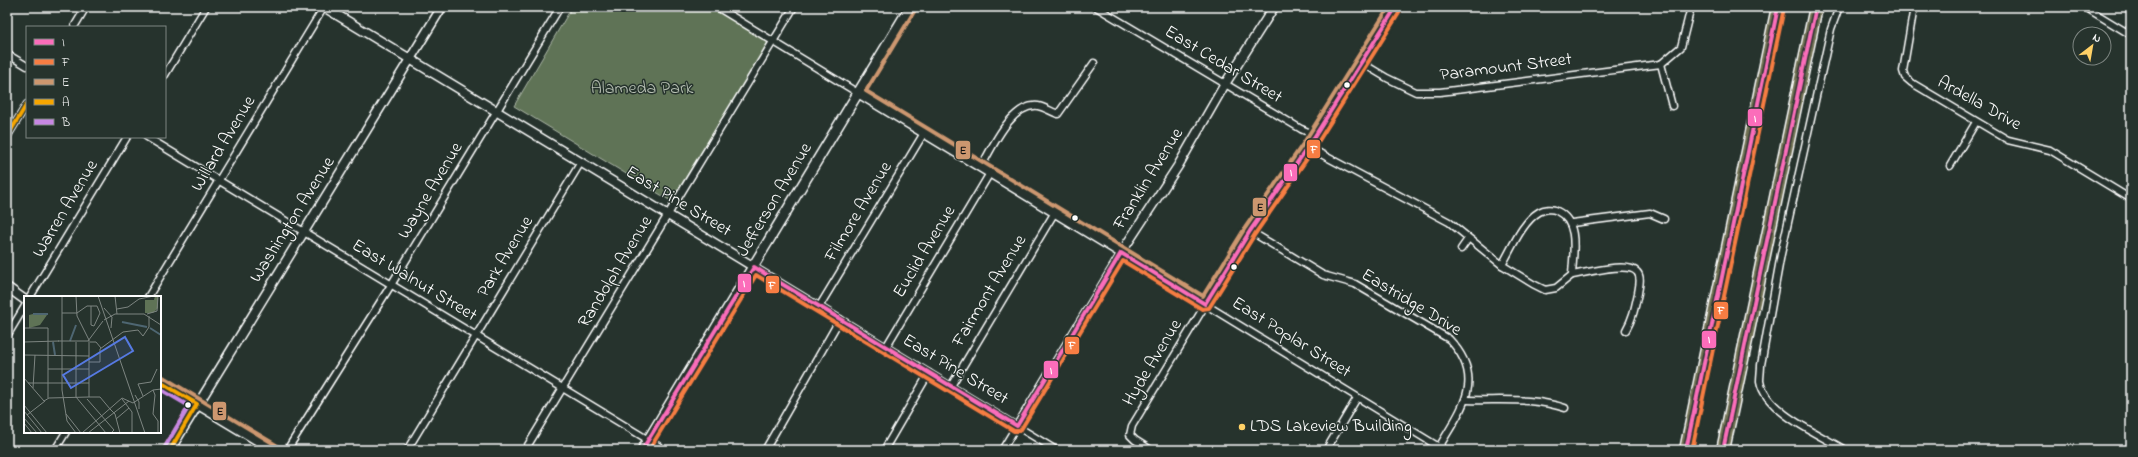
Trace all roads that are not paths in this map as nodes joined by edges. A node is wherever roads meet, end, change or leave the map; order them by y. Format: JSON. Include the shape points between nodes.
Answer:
{"nodes":[{"id":1,"x":86,"y":7,"type":"edge"},
{"id":2,"x":206,"y":7,"type":"edge"},
{"id":3,"x":324,"y":7,"type":"edge"},
{"id":4,"x":442,"y":7,"type":"edge"},
{"id":5,"x":560,"y":7,"type":"edge"},
{"id":6,"x":717,"y":7,"type":"edge"},
{"id":7,"x":794,"y":7,"type":"edge"},
{"id":8,"x":910,"y":7,"type":"edge"},
{"id":9,"x":1096,"y":7,"type":"edge"},
{"id":10,"x":1274,"y":7,"type":"edge"},
{"id":11,"x":1396,"y":7,"type":"edge"},
{"id":12,"x":1691,"y":7,"type":"edge"},
{"id":13,"x":1778,"y":7,"type":"edge"},
{"id":14,"x":1816,"y":7,"type":"edge"},
{"id":15,"x":1839,"y":7,"type":"edge"},
{"id":16,"x":1914,"y":7,"type":"edge"},
{"id":17,"x":2085,"y":7,"type":"edge"},
{"id":18,"x":75,"y":26,"type":"edge"},
{"id":19,"x":2131,"y":35,"type":"edge"},
{"id":20,"x":773,"y":42,"type":"junction"},
{"id":21,"x":7,"y":54,"type":"edge"},
{"id":22,"x":410,"y":59,"type":"junction"},
{"id":23,"x":1094,"y":63,"type":"dead end"},
{"id":24,"x":1362,"y":63,"type":"junction"},
{"id":25,"x":1661,"y":64,"type":"junction"},
{"id":26,"x":26,"y":65,"type":"edge"},
{"id":27,"x":166,"y":73,"type":"edge"},
{"id":28,"x":1225,"y":84,"type":"junction"},
{"id":29,"x":858,"y":94,"type":"junction"},
{"id":30,"x":26,"y":106,"type":"edge"},
{"id":31,"x":1672,"y":106,"type":"dead end"},
{"id":32,"x":497,"y":112,"type":"junction"},
{"id":33,"x":1976,"y":122,"type":"junction"},
{"id":34,"x":924,"y":133,"type":"junction"},
{"id":35,"x":1315,"y":135,"type":"junction"},
{"id":36,"x":7,"y":137,"type":"edge"},
{"id":37,"x":126,"y":138,"type":"edge"},
{"id":38,"x":149,"y":138,"type":"edge"},
{"id":39,"x":1308,"y":147,"type":"junction"},
{"id":40,"x":581,"y":162,"type":"junction"},
{"id":41,"x":1950,"y":166,"type":"dead end"},
{"id":42,"x":981,"y":167,"type":"junction"},
{"id":43,"x":990,"y":173,"type":"junction"},
{"id":44,"x":219,"y":181,"type":"junction"},
{"id":45,"x":2131,"y":199,"type":"edge"},
{"id":46,"x":1055,"y":212,"type":"junction"},
{"id":47,"x":667,"y":215,"type":"junction"},
{"id":48,"x":1664,"y":219,"type":"dead end"},
{"id":49,"x":1572,"y":223,"type":"junction"},
{"id":50,"x":1250,"y":231,"type":"junction"},
{"id":51,"x":305,"y":233,"type":"junction"},
{"id":52,"x":1468,"y":239,"type":"junction"},
{"id":53,"x":1461,"y":249,"type":"dead end"},
{"id":54,"x":1121,"y":253,"type":"junction"},
{"id":55,"x":1502,"y":265,"type":"junction"},
{"id":56,"x":754,"y":267,"type":"junction"},
{"id":57,"x":1572,"y":275,"type":"junction"},
{"id":58,"x":391,"y":285,"type":"junction"},
{"id":59,"x":7,"y":287,"type":"edge"},
{"id":60,"x":31,"y":296,"type":"edge"},
{"id":61,"x":149,"y":296,"type":"edge"},
{"id":62,"x":24,"y":299,"type":"edge"},
{"id":63,"x":1205,"y":304,"type":"junction"},
{"id":64,"x":819,"y":307,"type":"junction"},
{"id":65,"x":24,"y":308,"type":"edge"},
{"id":66,"x":840,"y":319,"type":"junction"},
{"id":67,"x":1626,"y":330,"type":"dead end"},
{"id":68,"x":7,"y":336,"type":"edge"},
{"id":69,"x":476,"y":336,"type":"junction"},
{"id":70,"x":886,"y":347,"type":"junction"},
{"id":71,"x":928,"y":373,"type":"junction"},
{"id":72,"x":161,"y":383,"type":"edge"},
{"id":73,"x":951,"y":386,"type":"junction"},
{"id":74,"x":563,"y":388,"type":"junction"},
{"id":75,"x":1357,"y":398,"type":"junction"},
{"id":76,"x":1466,"y":400,"type":"junction"},
{"id":77,"x":197,"y":404,"type":"junction"},
{"id":78,"x":1565,"y":408,"type":"dead end"},
{"id":79,"x":1017,"y":426,"type":"junction"},
{"id":80,"x":65,"y":433,"type":"edge"},
{"id":81,"x":648,"y":440,"type":"junction"},
{"id":82,"x":1438,"y":448,"type":"edge"},
{"id":83,"x":55,"y":450,"type":"edge"},
{"id":84,"x":170,"y":450,"type":"edge"},
{"id":85,"x":273,"y":450,"type":"edge"},
{"id":86,"x":287,"y":450,"type":"edge"},
{"id":87,"x":407,"y":450,"type":"edge"},
{"id":88,"x":525,"y":450,"type":"edge"},
{"id":89,"x":642,"y":450,"type":"edge"},
{"id":90,"x":665,"y":450,"type":"edge"},
{"id":91,"x":765,"y":450,"type":"edge"},
{"id":92,"x":884,"y":450,"type":"edge"},
{"id":93,"x":1002,"y":450,"type":"edge"},
{"id":94,"x":1056,"y":450,"type":"edge"},
{"id":95,"x":1151,"y":450,"type":"edge"},
{"id":96,"x":1326,"y":450,"type":"edge"},
{"id":97,"x":1686,"y":450,"type":"edge"},
{"id":98,"x":1723,"y":450,"type":"edge"},
{"id":99,"x":1845,"y":450,"type":"edge"}],
"edges":[{"from":1,"to":18,"type":"street"},
{"from":2,"to":27,"type":"street"},
{"from":3,"to":22,"type":"street","name":"East Pine Street"},
{"from":3,"to":44,"type":"street","name":"Willard Avenue"},
{"from":4,"to":22,"type":"street","name":"Washington Avenue"},
{"from":5,"to":32,"type":"street","name":"Wayne Avenue"},
{"from":6,"to":20,"type":"street","name":"East Poplar Street"},
{"from":7,"to":20,"type":"street","name":"Randolph Avenue"},
{"from":8,"to":29,"type":"main road","name":"Jefferson Avenue"},
{"from":9,"to":28,"type":"street","name":"East Cedar Street"},
{"from":10,"to":28,"type":"street","name":"Franklin Avenue"},
{"from":11,"to":24,"type":"street"},
{"from":12,"to":25,"type":"street","via":[[1681,47]]},
{"from":13,"to":97,"type":"highway"},
{"from":14,"to":98,"type":"highway"},
{"from":15,"to":99,"type":"street","via":[[1828,43],[1781,254],[1760,382],[1777,408]]},
{"from":16,"to":33,"type":"street","name":"Ardella Drive","via":[[1903,71],[1905,77]]},
{"from":17,"to":19,"type":"street"},
{"from":20,"to":29,"type":"street","name":"East Poplar Street"},
{"from":20,"to":47,"type":"street","name":"Randolph Avenue"},
{"from":21,"to":26,"type":"street"},
{"from":22,"to":32,"type":"street","name":"East Pine Street"},
{"from":22,"to":51,"type":"street","name":"Washington Avenue"},
{"from":23,"to":42,"type":"street","via":[[1058,114],[1038,106],[1024,108],[1010,120]]},
{"from":24,"to":25,"type":"street","name":"Paramount Street","via":[[1416,92],[1440,92]]},
{"from":24,"to":35,"type":"street"},
{"from":25,"to":31,"type":"street"},
{"from":28,"to":35,"type":"street","name":"East Cedar Street"},
{"from":28,"to":54,"type":"street","name":"Franklin Avenue","via":[[1178,166]]},
{"from":29,"to":34,"type":"street","name":"East Poplar Street"},
{"from":29,"to":56,"type":"main road","name":"Jefferson Avenue"},
{"from":30,"to":36,"type":"street"},
{"from":32,"to":40,"type":"street","name":"East Pine Street"},
{"from":32,"to":58,"type":"street","name":"Wayne Avenue"},
{"from":33,"to":41,"type":"street"},
{"from":33,"to":45,"type":"street","name":"Ardella Drive","via":[[2008,140],[2050,150]]},
{"from":34,"to":42,"type":"street","name":"East Poplar Street"},
{"from":34,"to":64,"type":"street","name":"Filmore Avenue"},
{"from":35,"to":39,"type":"street","name":"Hyde Avenue"},
{"from":37,"to":60,"type":"street","name":"Warren Avenue"},
{"from":38,"to":44,"type":"street","name":"East Walnut Street"},
{"from":39,"to":50,"type":"street","name":"Hyde Avenue"},
{"from":39,"to":52,"type":"street","via":[[1449,222]]},
{"from":40,"to":47,"type":"street","name":"East Pine Street"},
{"from":40,"to":69,"type":"street","name":"Park Avenue"},
{"from":42,"to":43,"type":"street","name":"East Poplar Street"},
{"from":43,"to":46,"type":"street","name":"East Poplar Street"},
{"from":43,"to":70,"type":"street","name":"Euclid Avenue"},
{"from":44,"to":51,"type":"street","name":"East Walnut Street"},
{"from":44,"to":61,"type":"street","name":"Willard Avenue"},
{"from":46,"to":54,"type":"street","name":"East Poplar Street"},
{"from":46,"to":73,"type":"street","name":"Fairmont Avenue"},
{"from":47,"to":56,"type":"street","name":"East Pine Street"},
{"from":47,"to":74,"type":"street","name":"Randolph Avenue"},
{"from":48,"to":49,"type":"street","via":[[1650,213]]},
{"from":49,"to":55,"type":"street","via":[[1553,208],[1540,211],[1527,224]]},
{"from":49,"to":57,"type":"street"},
{"from":50,"to":63,"type":"street","name":"Hyde Avenue"},
{"from":50,"to":76,"type":"street","name":"Eastridge Drive","via":[[1324,275],[1355,284],[1449,339],[1460,351],[1467,366],[1469,384]]},
{"from":51,"to":58,"type":"street","name":"East Walnut Street"},
{"from":51,"to":77,"type":"street","name":"Washington Avenue"},
{"from":52,"to":53,"type":"street"},
{"from":52,"to":55,"type":"street"},
{"from":54,"to":63,"type":"street","name":"East Poplar Street"},
{"from":54,"to":79,"type":"street","name":"Franklin Avenue"},
{"from":55,"to":57,"type":"street","via":[[1545,290],[1556,288]]},
{"from":56,"to":64,"type":"street","name":"East Pine Street"},
{"from":56,"to":81,"type":"main road","name":"Jefferson Avenue"},
{"from":57,"to":67,"type":"street","via":[[1622,266],[1631,267],[1638,272],[1640,280],[1634,317]]},
{"from":58,"to":69,"type":"street","name":"East Walnut Street"},
{"from":58,"to":86,"type":"street","name":"Wayne Avenue"},
{"from":59,"to":62,"type":"street"},
{"from":63,"to":75,"type":"street","name":"East Poplar Street"},
{"from":63,"to":95,"type":"street","name":"Hyde Avenue","via":[[1132,426],[1130,434]]},
{"from":64,"to":66,"type":"street","name":"East Pine Street"},
{"from":65,"to":68,"type":"street"},
{"from":66,"to":70,"type":"street","name":"East Pine Street"},
{"from":66,"to":91,"type":"street"},
{"from":69,"to":74,"type":"street","name":"East Walnut Street"},
{"from":69,"to":87,"type":"street","name":"Park Avenue"},
{"from":70,"to":71,"type":"street","name":"East Pine Street"},
{"from":71,"to":73,"type":"street","name":"East Pine Street"},
{"from":71,"to":92,"type":"street"},
{"from":72,"to":77,"type":"street"},
{"from":73,"to":79,"type":"street","name":"East Pine Street"},
{"from":74,"to":81,"type":"street","name":"East Walnut Street"},
{"from":74,"to":88,"type":"street","name":"Randolph Avenue"},
{"from":75,"to":82,"type":"street","name":"East Poplar Street"},
{"from":75,"to":96,"type":"street"},
{"from":76,"to":78,"type":"street","via":[[1510,402],[1525,399],[1549,402]]},
{"from":76,"to":82,"type":"street","name":"Eastridge Drive"},
{"from":77,"to":84,"type":"street","name":"Washington Avenue"},
{"from":77,"to":85,"type":"street"},
{"from":79,"to":93,"type":"street","name":"Franklin Avenue"},
{"from":79,"to":94,"type":"street","name":"East Pine Street"},
{"from":80,"to":83,"type":"street"},
{"from":81,"to":89,"type":"main road","name":"Jefferson Avenue"},
{"from":81,"to":90,"type":"street","name":"East Walnut Street"}]}
